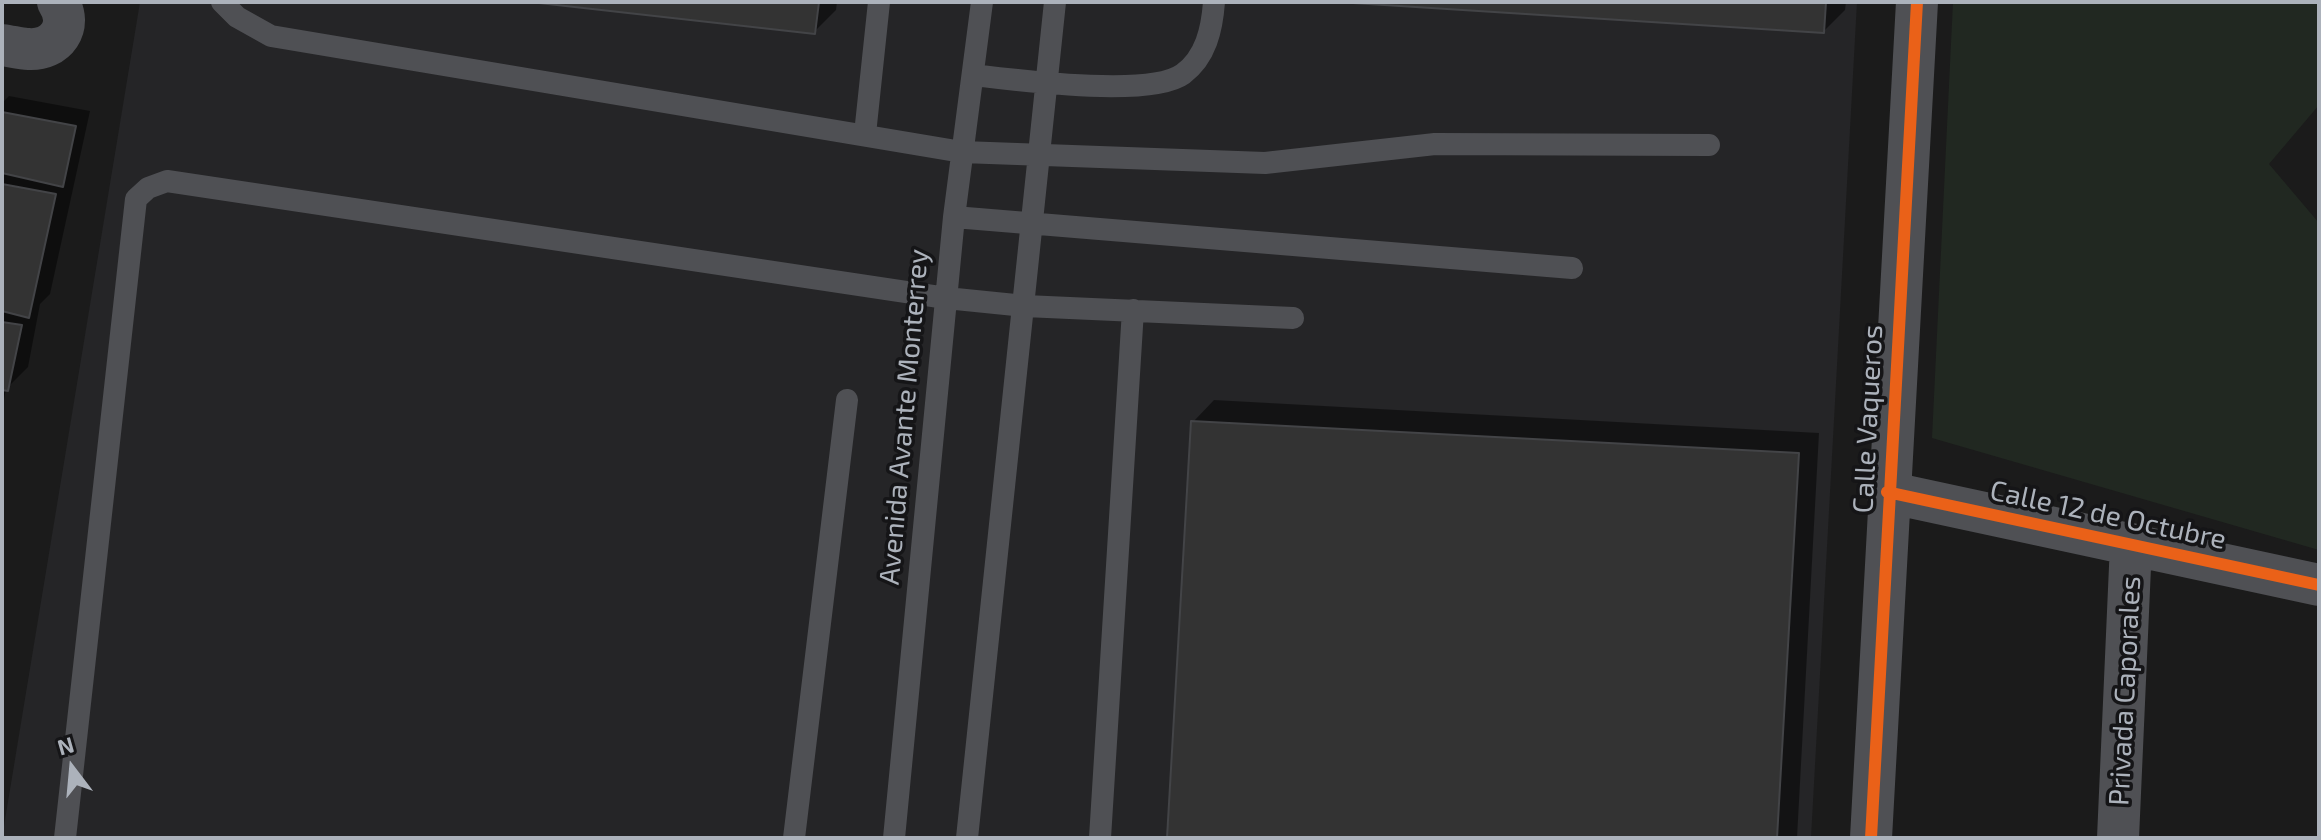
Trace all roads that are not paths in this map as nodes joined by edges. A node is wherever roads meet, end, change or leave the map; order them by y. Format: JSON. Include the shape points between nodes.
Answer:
{"nodes":[{"id":1,"x":58,"y":2,"type":"edge"},
{"id":2,"x":222,"y":2,"type":"edge"},
{"id":3,"x":879,"y":2,"type":"edge"},
{"id":4,"x":982,"y":2,"type":"edge"},
{"id":5,"x":1055,"y":2,"type":"edge"},
{"id":6,"x":1214,"y":2,"type":"edge"},
{"id":7,"x":1917,"y":2,"type":"edge"},
{"id":8,"x":2,"y":45,"type":"edge"},
{"id":9,"x":973,"y":75,"type":"junction"},
{"id":10,"x":1046,"y":82,"type":"junction"},
{"id":11,"x":865,"y":134,"type":"junction"},
{"id":12,"x":1709,"y":145,"type":"dead end"},
{"id":13,"x":962,"y":152,"type":"junction"},
{"id":14,"x":1038,"y":153,"type":"junction"},
{"id":15,"x":954,"y":217,"type":"junction"},
{"id":16,"x":1033,"y":226,"type":"junction"},
{"id":17,"x":1572,"y":268,"type":"dead end"},
{"id":18,"x":946,"y":298,"type":"junction"},
{"id":19,"x":1025,"y":306,"type":"junction"},
{"id":20,"x":1133,"y":310,"type":"junction"},
{"id":21,"x":1293,"y":318,"type":"dead end"},
{"id":22,"x":847,"y":400,"type":"dead end"},
{"id":23,"x":1887,"y":492,"type":"junction"},
{"id":24,"x":2131,"y":544,"type":"junction"},
{"id":25,"x":2319,"y":585,"type":"edge"},
{"id":26,"x":65,"y":838,"type":"edge"},
{"id":27,"x":794,"y":838,"type":"edge"},
{"id":28,"x":894,"y":838,"type":"edge"},
{"id":29,"x":967,"y":838,"type":"edge"},
{"id":30,"x":1100,"y":838,"type":"edge"},
{"id":31,"x":1871,"y":838,"type":"edge"},
{"id":32,"x":2118,"y":838,"type":"edge"}],
"edges":[{"from":1,"to":8,"type":"street","via":[[65,28],[58,39],[31,50]]},
{"from":2,"to":11,"type":"lane","via":[[271,36]]},
{"from":3,"to":11,"type":"lane"},
{"from":4,"to":9,"type":"lane","name":"Avenida Avante Monterrey"},
{"from":5,"to":10,"type":"lane"},
{"from":6,"to":10,"type":"lane","via":[[1205,46],[1181,76],[1136,85]]},
{"from":7,"to":23,"type":"street","name":"Calle Vaqueros"},
{"from":9,"to":10,"type":"lane"},
{"from":9,"to":13,"type":"lane","name":"Avenida Avante Monterrey"},
{"from":10,"to":14,"type":"lane"},
{"from":11,"to":13,"type":"lane"},
{"from":12,"to":14,"type":"lane","via":[[1435,144],[1265,163]]},
{"from":13,"to":14,"type":"lane"},
{"from":13,"to":15,"type":"lane","name":"Avenida Avante Monterrey"},
{"from":14,"to":16,"type":"lane"},
{"from":15,"to":16,"type":"lane"},
{"from":15,"to":18,"type":"lane","name":"Avenida Avante Monterrey"},
{"from":16,"to":17,"type":"lane"},
{"from":16,"to":19,"type":"lane"},
{"from":18,"to":19,"type":"lane"},
{"from":18,"to":26,"type":"lane","via":[[167,181],[148,188],[136,199]]},
{"from":18,"to":28,"type":"lane","name":"Avenida Avante Monterrey"},
{"from":19,"to":20,"type":"lane"},
{"from":19,"to":29,"type":"lane"},
{"from":20,"to":21,"type":"lane"},
{"from":20,"to":30,"type":"lane"},
{"from":22,"to":27,"type":"lane"},
{"from":23,"to":24,"type":"street","name":"Calle 12 de Octubre"},
{"from":23,"to":31,"type":"street","name":"Calle Vaqueros"},
{"from":24,"to":25,"type":"street","name":"Calle 12 de Octubre"},
{"from":24,"to":32,"type":"street","name":"Privada Caporales"}]}
